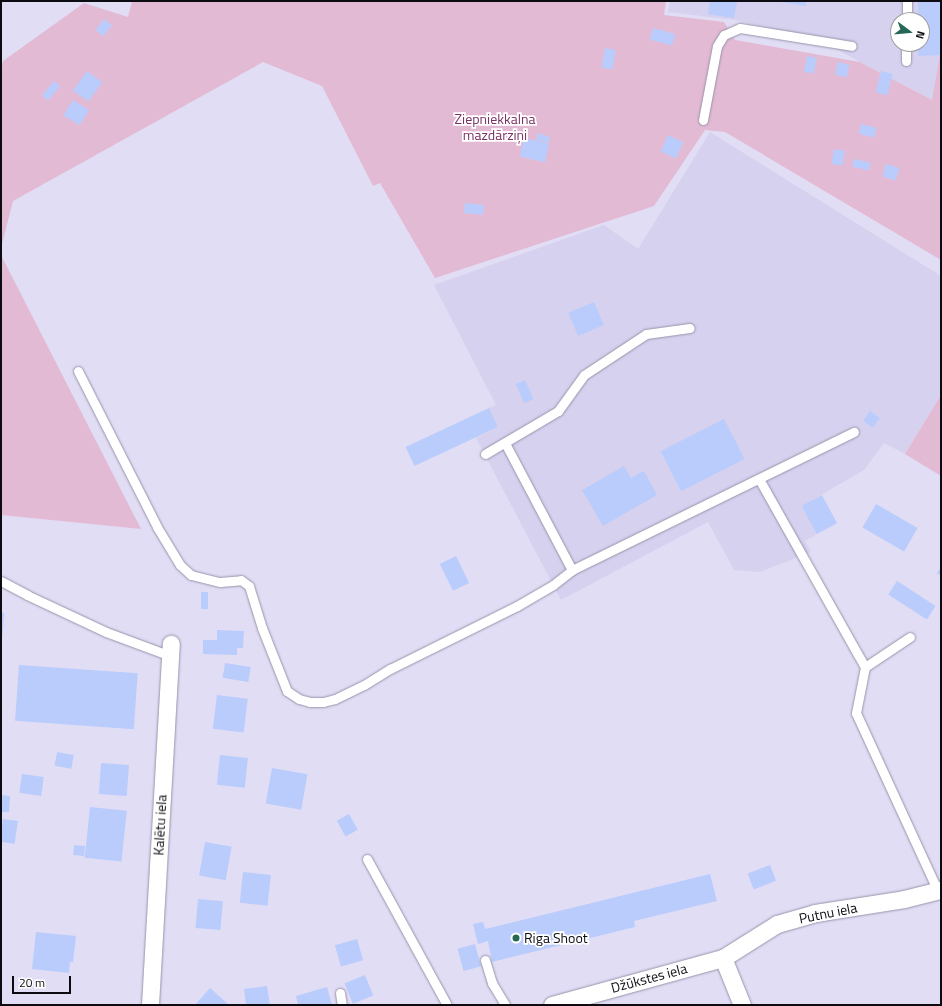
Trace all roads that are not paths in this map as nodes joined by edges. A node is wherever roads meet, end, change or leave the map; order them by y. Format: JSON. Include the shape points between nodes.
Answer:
{"nodes":[{"id":1,"x":907,"y":1,"type":"edge"},
{"id":2,"x":907,"y":12,"type":"edge"},
{"id":3,"x":852,"y":46,"type":"dead end"},
{"id":4,"x":906,"y":52,"type":"edge"},
{"id":5,"x":906,"y":61,"type":"dead end"},
{"id":6,"x":703,"y":120,"type":"dead end"},
{"id":7,"x":690,"y":328,"type":"dead end"},
{"id":8,"x":78,"y":370,"type":"dead end"},
{"id":9,"x":854,"y":432,"type":"dead end"},
{"id":10,"x":505,"y":442,"type":"junction"},
{"id":11,"x":485,"y":454,"type":"dead end"},
{"id":12,"x":759,"y":479,"type":"junction"},
{"id":13,"x":572,"y":570,"type":"junction"},
{"id":14,"x":1,"y":581,"type":"edge"},
{"id":15,"x":910,"y":636,"type":"dead end"},
{"id":16,"x":171,"y":650,"type":"joint"},
{"id":17,"x":864,"y":667,"type":"junction"},
{"id":18,"x":367,"y":859,"type":"dead end"},
{"id":19,"x":940,"y":890,"type":"edge"},
{"id":20,"x":723,"y":958,"type":"junction"},
{"id":21,"x":485,"y":960,"type":"dead end"},
{"id":22,"x":340,"y":993,"type":"dead end"},
{"id":23,"x":150,"y":1005,"type":"edge"},
{"id":24,"x":342,"y":1005,"type":"edge"},
{"id":25,"x":447,"y":1005,"type":"edge"},
{"id":26,"x":504,"y":1005,"type":"edge"},
{"id":27,"x":552,"y":1005,"type":"edge"},
{"id":28,"x":742,"y":1005,"type":"edge"}],
"edges":[{"from":1,"to":2,"type":"lane"},
{"from":3,"to":6,"type":"lane","via":[[740,28],[724,35],[717,46]]},
{"from":4,"to":5,"type":"lane"},
{"from":7,"to":10,"type":"lane","via":[[646,334],[584,375],[558,412]]},
{"from":8,"to":13,"type":"lane","via":[[157,527],[180,565],[191,575],[220,582],[241,580],[249,586],[262,628],[287,691],[299,699],[323,702],[335,699],[517,606],[553,585]]},
{"from":9,"to":12,"type":"lane"},
{"from":10,"to":11,"type":"lane"},
{"from":10,"to":13,"type":"lane"},
{"from":12,"to":13,"type":"lane"},
{"from":12,"to":17,"type":"lane"},
{"from":14,"to":16,"type":"lane","via":[[106,632]]},
{"from":15,"to":17,"type":"lane"},
{"from":16,"to":23,"type":"street","name":"Kalētu iela"},
{"from":17,"to":19,"type":"lane","via":[[856,713]]},
{"from":18,"to":25,"type":"lane"},
{"from":19,"to":20,"type":"street","name":"Putnu iela","via":[[904,899],[815,913],[777,924]]},
{"from":20,"to":27,"type":"street","name":"Džūkstes iela"},
{"from":20,"to":28,"type":"street"},
{"from":21,"to":26,"type":"lane","via":[[492,983]]},
{"from":22,"to":24,"type":"lane"}]}
